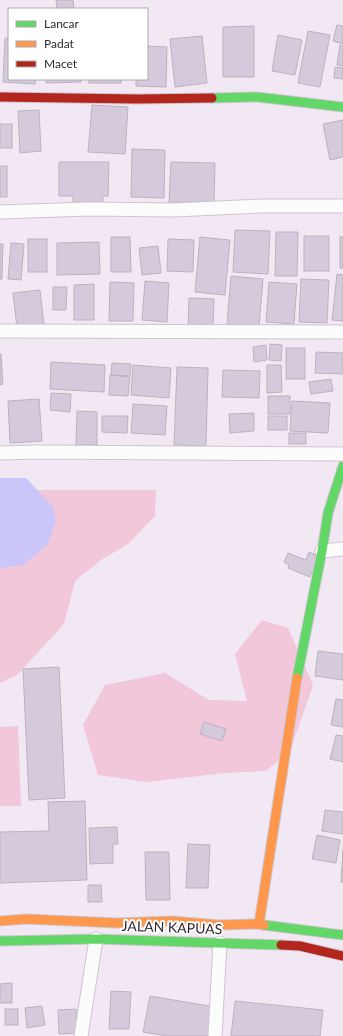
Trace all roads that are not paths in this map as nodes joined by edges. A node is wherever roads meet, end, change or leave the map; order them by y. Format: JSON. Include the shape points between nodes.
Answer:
{"nodes":[{"id":1,"x":0,"y":97,"type":"edge"},
{"id":2,"x":343,"y":107,"type":"edge"},
{"id":3,"x":343,"y":206,"type":"edge"},
{"id":4,"x":0,"y":212,"type":"edge"},
{"id":5,"x":0,"y":331,"type":"edge"},
{"id":6,"x":343,"y":332,"type":"edge"},
{"id":7,"x":0,"y":453,"type":"edge"},
{"id":8,"x":343,"y":454,"type":"edge"},
{"id":9,"x":343,"y":466,"type":"edge"},
{"id":10,"x":343,"y":549,"type":"edge"},
{"id":11,"x":322,"y":551,"type":"junction"},
{"id":12,"x":0,"y":921,"type":"edge"},
{"id":13,"x":259,"y":924,"type":"junction"},
{"id":14,"x":343,"y":935,"type":"edge"},
{"id":15,"x":96,"y":939,"type":"junction"},
{"id":16,"x":0,"y":941,"type":"edge"},
{"id":17,"x":220,"y":942,"type":"junction"},
{"id":18,"x":343,"y":956,"type":"edge"},
{"id":19,"x":81,"y":1036,"type":"edge"},
{"id":20,"x":215,"y":1036,"type":"edge"}],
"edges":[{"from":1,"to":2,"type":"street","via":[[257,97]]},
{"from":3,"to":4,"type":"street"},
{"from":5,"to":6,"type":"street"},
{"from":7,"to":8,"type":"street"},
{"from":9,"to":11,"type":"street","via":[[328,513]]},
{"from":10,"to":11,"type":"street"},
{"from":11,"to":13,"type":"street","via":[[295,686]]},
{"from":12,"to":13,"type":"street","name":"JALAN KAPUAS","via":[[26,919],[117,923],[172,921],[219,925]]},
{"from":13,"to":14,"type":"street","name":"JALAN KAPUAS"},
{"from":15,"to":16,"type":"street","name":"JALAN KAPUAS"},
{"from":15,"to":17,"type":"street","name":"JALAN KAPUAS"},
{"from":15,"to":19,"type":"street"},
{"from":17,"to":18,"type":"street","name":"JALAN KAPUAS","via":[[300,946]]},
{"from":17,"to":20,"type":"street"}]}
